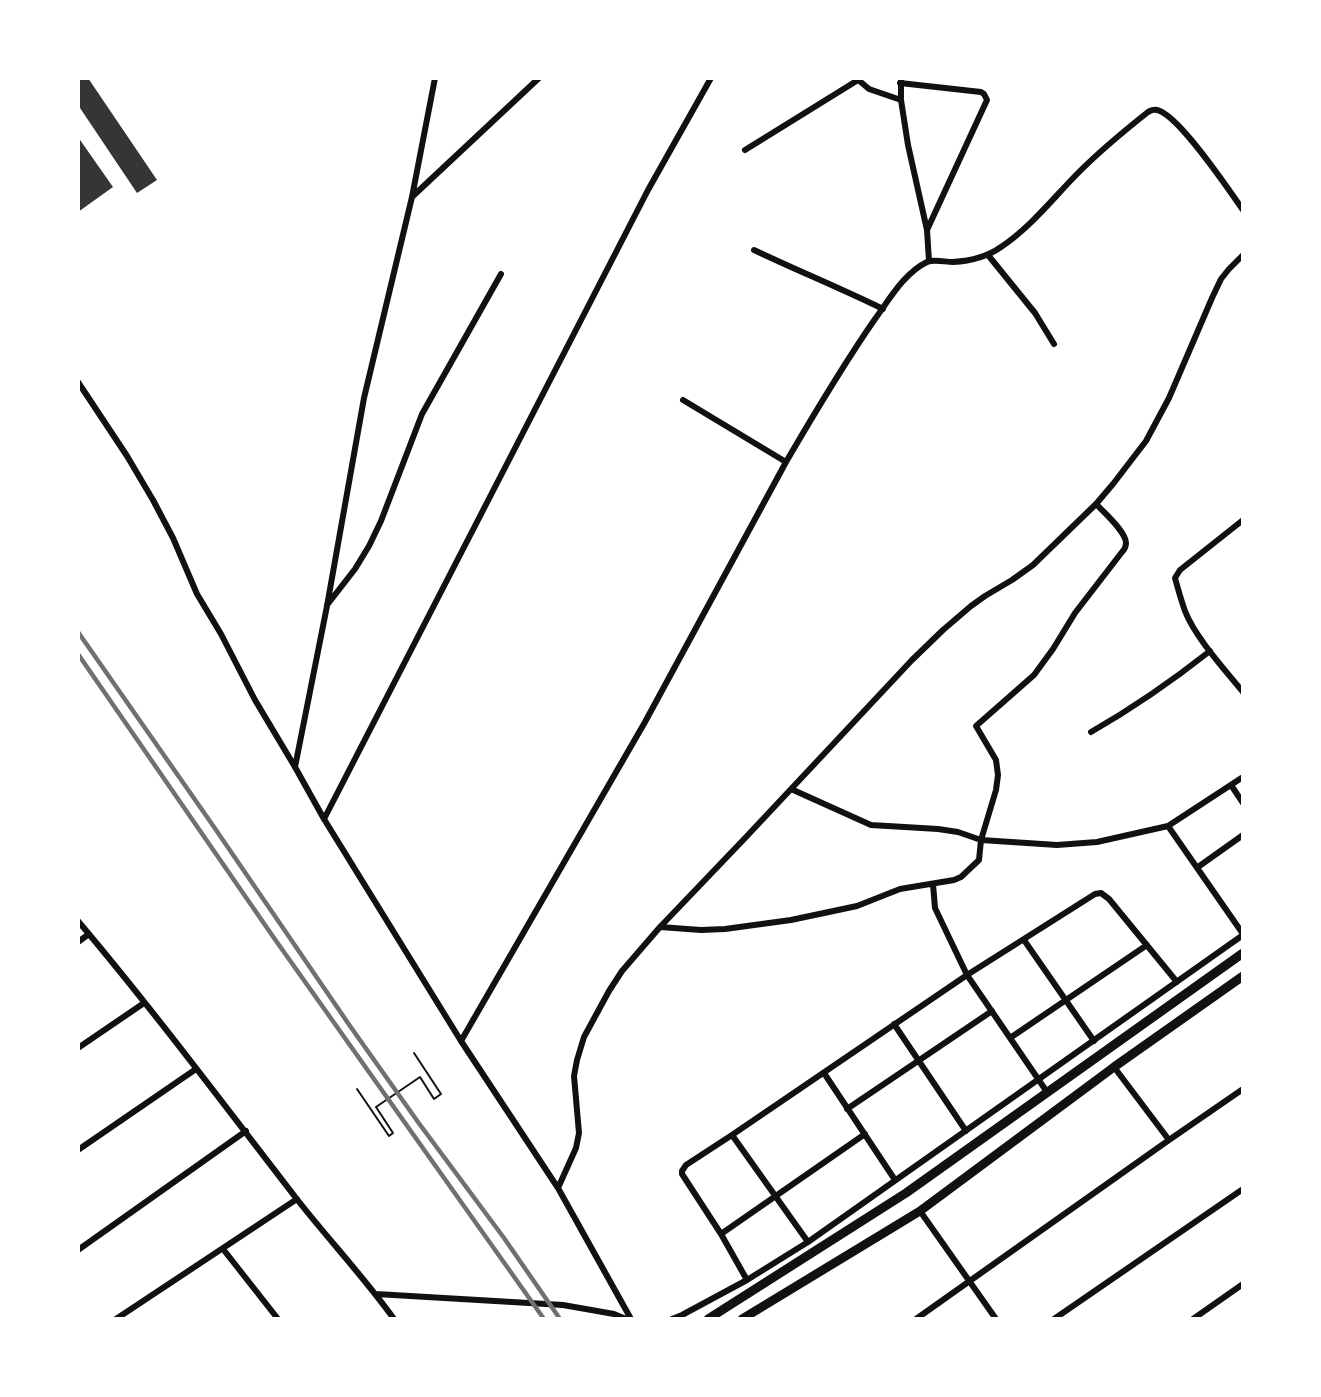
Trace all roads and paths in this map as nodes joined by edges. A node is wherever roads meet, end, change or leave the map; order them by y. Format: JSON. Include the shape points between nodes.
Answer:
{"nodes":[{"id":1,"x":435,"y":78,"type":"edge"},
{"id":2,"x":539,"y":78,"type":"edge"},
{"id":3,"x":711,"y":78,"type":"edge"},
{"id":4,"x":857,"y":79,"type":"edge"},
{"id":5,"x":900,"y":80,"type":"edge"},
{"id":6,"x":901,"y":100,"type":"junction"},
{"id":7,"x":745,"y":150,"type":"dead end"},
{"id":8,"x":412,"y":197,"type":"junction"},
{"id":9,"x":1243,"y":210,"type":"edge"},
{"id":10,"x":927,"y":230,"type":"junction"},
{"id":11,"x":754,"y":250,"type":"dead end"},
{"id":12,"x":988,"y":255,"type":"junction"},
{"id":13,"x":1243,"y":255,"type":"edge"},
{"id":14,"x":929,"y":261,"type":"junction"},
{"id":15,"x":501,"y":274,"type":"dead end"},
{"id":16,"x":882,"y":309,"type":"junction"},
{"id":17,"x":1054,"y":344,"type":"dead end"},
{"id":18,"x":78,"y":382,"type":"edge"},
{"id":19,"x":683,"y":400,"type":"dead end"},
{"id":20,"x":786,"y":462,"type":"junction"},
{"id":21,"x":1096,"y":504,"type":"junction"},
{"id":22,"x":1243,"y":520,"type":"edge"},
{"id":23,"x":327,"y":606,"type":"junction"},
{"id":24,"x":1210,"y":651,"type":"junction"},
{"id":25,"x":1243,"y":692,"type":"edge"},
{"id":26,"x":1090,"y":732,"type":"dead end"},
{"id":27,"x":295,"y":767,"type":"junction"},
{"id":28,"x":1243,"y":777,"type":"edge"},
{"id":29,"x":1231,"y":785,"type":"junction"},
{"id":30,"x":791,"y":789,"type":"junction"},
{"id":31,"x":1243,"y":803,"type":"edge"},
{"id":32,"x":324,"y":819,"type":"junction"},
{"id":33,"x":1168,"y":826,"type":"junction"},
{"id":34,"x":1243,"y":836,"type":"edge"},
{"id":35,"x":981,"y":840,"type":"junction"},
{"id":36,"x":1198,"y":867,"type":"junction"},
{"id":37,"x":933,"y":884,"type":"junction"},
{"id":38,"x":78,"y":921,"type":"edge"},
{"id":39,"x":660,"y":927,"type":"junction"},
{"id":40,"x":89,"y":934,"type":"junction"},
{"id":41,"x":1243,"y":935,"type":"edge"},
{"id":42,"x":1024,"y":940,"type":"junction"},
{"id":43,"x":78,"y":942,"type":"edge"},
{"id":44,"x":1147,"y":945,"type":"junction"},
{"id":45,"x":1243,"y":953,"type":"edge"},
{"id":46,"x":967,"y":975,"type":"junction"},
{"id":47,"x":1243,"y":976,"type":"edge"},
{"id":48,"x":1177,"y":982,"type":"junction"},
{"id":49,"x":1065,"y":1000,"type":"junction"},
{"id":50,"x":144,"y":1003,"type":"junction"},
{"id":51,"x":992,"y":1011,"type":"junction"},
{"id":52,"x":894,"y":1024,"type":"junction"},
{"id":53,"x":1010,"y":1038,"type":"junction"},
{"id":54,"x":461,"y":1041,"type":"junction"},
{"id":55,"x":1094,"y":1041,"type":"junction"},
{"id":56,"x":78,"y":1048,"type":"edge"},
{"id":57,"x":414,"y":1053,"type":"dead end"},
{"id":58,"x":919,"y":1060,"type":"junction"},
{"id":59,"x":1114,"y":1067,"type":"junction"},
{"id":60,"x":196,"y":1069,"type":"junction"},
{"id":61,"x":824,"y":1073,"type":"junction"},
{"id":62,"x":1039,"y":1080,"type":"junction"},
{"id":63,"x":357,"y":1089,"type":"dead end"},
{"id":64,"x":1243,"y":1089,"type":"edge"},
{"id":65,"x":1047,"y":1092,"type":"junction"},
{"id":66,"x":848,"y":1108,"type":"junction"},
{"id":67,"x":246,"y":1131,"type":"junction"},
{"id":68,"x":966,"y":1131,"type":"junction"},
{"id":69,"x":865,"y":1134,"type":"junction"},
{"id":70,"x":732,"y":1135,"type":"junction"},
{"id":71,"x":1169,"y":1140,"type":"junction"},
{"id":72,"x":78,"y":1150,"type":"edge"},
{"id":73,"x":895,"y":1180,"type":"junction"},
{"id":74,"x":558,"y":1188,"type":"junction"},
{"id":75,"x":1243,"y":1189,"type":"edge"},
{"id":76,"x":776,"y":1196,"type":"junction"},
{"id":77,"x":297,"y":1199,"type":"junction"},
{"id":78,"x":920,"y":1211,"type":"junction"},
{"id":79,"x":721,"y":1234,"type":"junction"},
{"id":80,"x":808,"y":1242,"type":"junction"},
{"id":81,"x":223,"y":1249,"type":"junction"},
{"id":82,"x":78,"y":1250,"type":"edge"},
{"id":83,"x":747,"y":1280,"type":"junction"},
{"id":84,"x":970,"y":1281,"type":"junction"},
{"id":85,"x":1243,"y":1284,"type":"edge"},
{"id":86,"x":376,"y":1294,"type":"junction"},
{"id":87,"x":120,"y":1318,"type":"edge"},
{"id":88,"x":278,"y":1319,"type":"edge"},
{"id":89,"x":394,"y":1319,"type":"edge"},
{"id":90,"x":626,"y":1319,"type":"edge"},
{"id":91,"x":632,"y":1319,"type":"edge"},
{"id":92,"x":672,"y":1319,"type":"edge"},
{"id":93,"x":708,"y":1319,"type":"edge"},
{"id":94,"x":742,"y":1319,"type":"edge"},
{"id":95,"x":916,"y":1319,"type":"edge"},
{"id":96,"x":996,"y":1319,"type":"edge"},
{"id":97,"x":1054,"y":1319,"type":"edge"},
{"id":98,"x":1193,"y":1319,"type":"edge"}],
"edges":[{"from":1,"to":8,"type":"street"},
{"from":2,"to":8,"type":"street"},
{"from":3,"to":32,"type":"street","via":[[626,233]]},
{"from":4,"to":6,"type":"street","via":[[869,89]]},
{"from":4,"to":7,"type":"street"},
{"from":5,"to":6,"type":"street"},
{"from":5,"to":10,"type":"street","via":[[981,92],[987,100]]},
{"from":6,"to":10,"type":"street"},
{"from":8,"to":23,"type":"street","via":[[364,398]]},
{"from":9,"to":12,"type":"street","via":[[1191,139],[1162,112],[1153,110],[1101,150],[1048,206]]},
{"from":10,"to":14,"type":"street"},
{"from":11,"to":16,"type":"street"},
{"from":12,"to":14,"type":"street","via":[[955,262]]},
{"from":12,"to":17,"type":"street","via":[[1031,307]]},
{"from":13,"to":21,"type":"street","via":[[1221,279],[1146,441]]},
{"from":14,"to":16,"type":"street","via":[[912,272]]},
{"from":15,"to":23,"type":"street","via":[[422,414],[369,546]]},
{"from":16,"to":20,"type":"street"},
{"from":18,"to":27,"type":"street","via":[[153,500],[197,594]]},
{"from":19,"to":20,"type":"street"},
{"from":20,"to":54,"type":"street","via":[[645,722]]},
{"from":21,"to":30,"type":"street","via":[[1033,565],[943,630]]},
{"from":21,"to":35,"type":"street","via":[[1120,530],[1126,545],[1034,675],[978,724],[996,760],[998,775]]},
{"from":22,"to":24,"type":"street","via":[[1175,578],[1185,612]]},
{"from":23,"to":27,"type":"street"},
{"from":24,"to":25,"type":"street"},
{"from":24,"to":26,"type":"street","via":[[1176,678]]},
{"from":27,"to":32,"type":"street"},
{"from":28,"to":29,"type":"street"},
{"from":29,"to":31,"type":"street"},
{"from":29,"to":33,"type":"street"},
{"from":30,"to":35,"type":"street","via":[[871,825],[938,829]]},
{"from":30,"to":39,"type":"street"},
{"from":32,"to":54,"type":"street"},
{"from":33,"to":35,"type":"street","via":[[1077,844]]},
{"from":33,"to":36,"type":"street"},
{"from":34,"to":36,"type":"street"},
{"from":35,"to":37,"type":"street","via":[[979,860],[967,873]]},
{"from":36,"to":41,"type":"street"},
{"from":37,"to":39,"type":"street","via":[[900,889],[857,906],[791,920],[701,930]]},
{"from":37,"to":46,"type":"street","via":[[936,908]]},
{"from":38,"to":40,"type":"street"},
{"from":39,"to":74,"type":"street","via":[[622,970],[584,1037],[574,1076],[579,1133]]},
{"from":40,"to":43,"type":"street"},
{"from":40,"to":50,"type":"street"},
{"from":41,"to":48,"type":"street"},
{"from":42,"to":44,"type":"street","via":[[1098,893],[1109,899]]},
{"from":42,"to":46,"type":"street"},
{"from":42,"to":49,"type":"street"},
{"from":44,"to":48,"type":"street"},
{"from":44,"to":49,"type":"street"},
{"from":45,"to":65,"type":"main road"},
{"from":46,"to":51,"type":"street"},
{"from":46,"to":52,"type":"street"},
{"from":47,"to":59,"type":"main road"},
{"from":48,"to":55,"type":"street"},
{"from":49,"to":53,"type":"street"},
{"from":49,"to":55,"type":"street"},
{"from":50,"to":56,"type":"street"},
{"from":50,"to":60,"type":"street"},
{"from":51,"to":53,"type":"street"},
{"from":51,"to":58,"type":"street"},
{"from":52,"to":58,"type":"street"},
{"from":52,"to":61,"type":"street"},
{"from":53,"to":62,"type":"street"},
{"from":54,"to":74,"type":"street"},
{"from":55,"to":62,"type":"street"},
{"from":57,"to":63,"type":"path","via":[[441,1094],[434,1099],[420,1077],[376,1107],[393,1133],[389,1136]]},
{"from":58,"to":66,"type":"street"},
{"from":58,"to":68,"type":"street"},
{"from":59,"to":71,"type":"street"},
{"from":59,"to":78,"type":"main road"},
{"from":60,"to":67,"type":"street"},
{"from":60,"to":72,"type":"street"},
{"from":61,"to":66,"type":"street"},
{"from":61,"to":70,"type":"street"},
{"from":62,"to":65,"type":"street"},
{"from":62,"to":68,"type":"street"},
{"from":64,"to":71,"type":"street"},
{"from":65,"to":93,"type":"main road","via":[[906,1193]]},
{"from":66,"to":69,"type":"street"},
{"from":67,"to":77,"type":"street"},
{"from":67,"to":82,"type":"street"},
{"from":68,"to":73,"type":"street"},
{"from":69,"to":73,"type":"street"},
{"from":69,"to":76,"type":"street"},
{"from":70,"to":76,"type":"street"},
{"from":70,"to":79,"type":"street","via":[[682,1171]]},
{"from":71,"to":84,"type":"street"},
{"from":73,"to":80,"type":"street"},
{"from":74,"to":91,"type":"street"},
{"from":75,"to":97,"type":"street"},
{"from":76,"to":79,"type":"street"},
{"from":76,"to":80,"type":"street"},
{"from":77,"to":81,"type":"street"},
{"from":77,"to":86,"type":"street"},
{"from":78,"to":84,"type":"street"},
{"from":78,"to":94,"type":"main road"},
{"from":79,"to":83,"type":"street"},
{"from":80,"to":83,"type":"street"},
{"from":81,"to":87,"type":"street"},
{"from":81,"to":88,"type":"street"},
{"from":83,"to":92,"type":"street"},
{"from":84,"to":95,"type":"street"},
{"from":84,"to":96,"type":"street"},
{"from":85,"to":98,"type":"street"},
{"from":86,"to":89,"type":"street"},
{"from":86,"to":90,"type":"street","via":[[562,1305]]}]}
